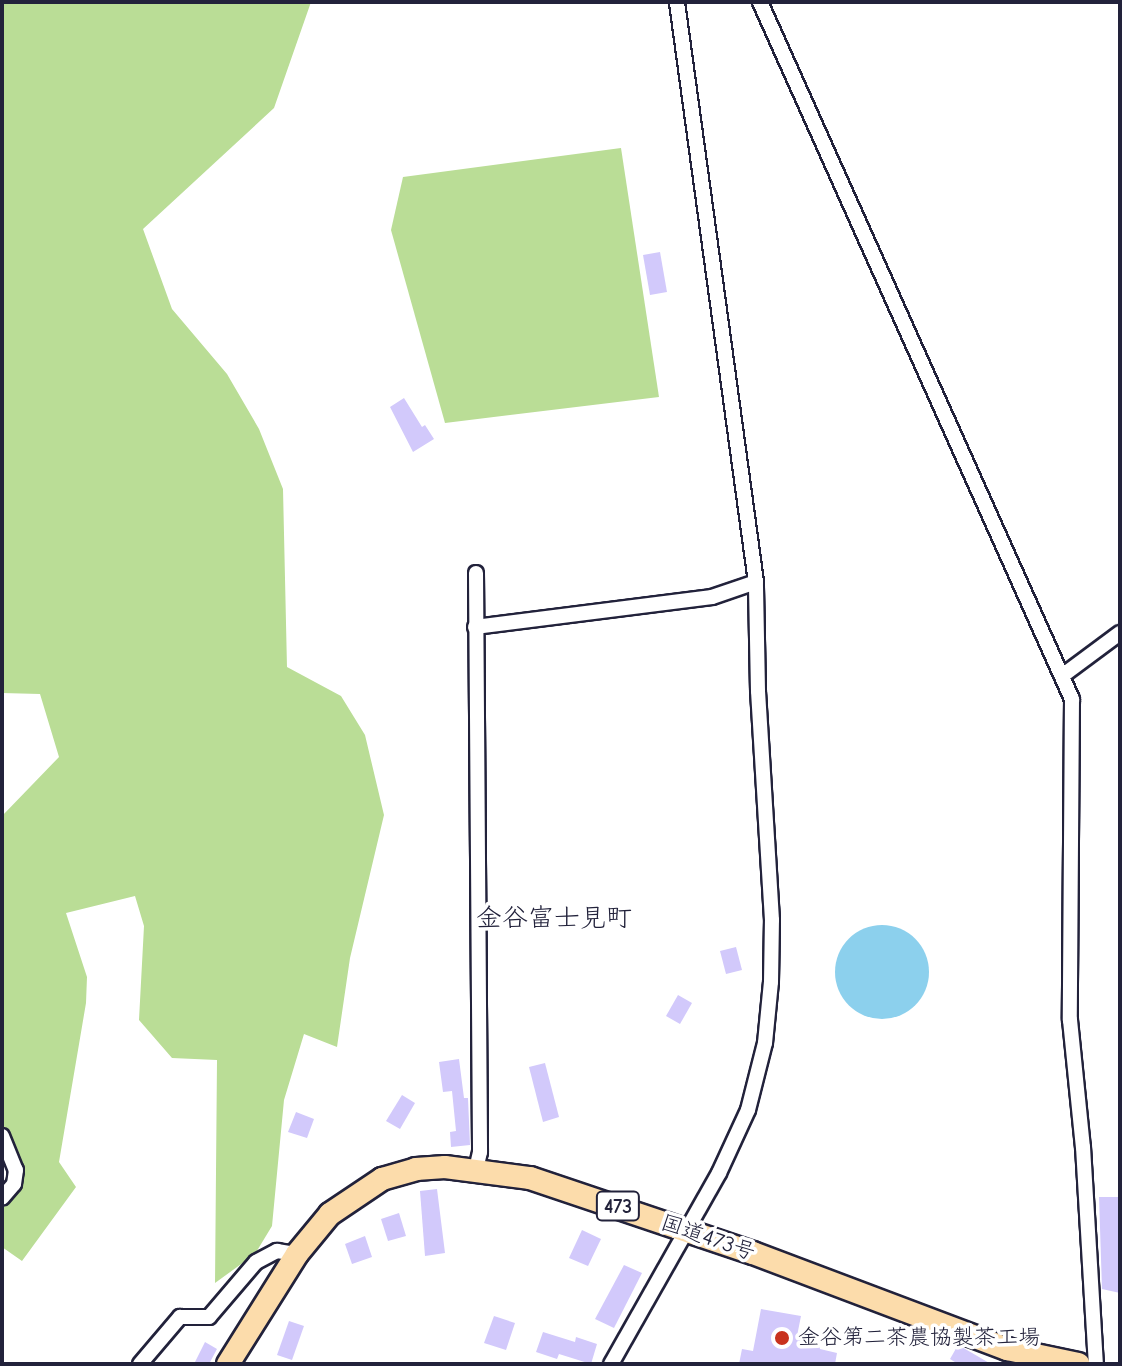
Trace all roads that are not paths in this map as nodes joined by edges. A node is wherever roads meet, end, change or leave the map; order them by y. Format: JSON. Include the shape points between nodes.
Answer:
{"nodes":[{"id":1,"x":677,"y":2,"type":"edge"},
{"id":2,"x":760,"y":2,"type":"edge"},
{"id":3,"x":476,"y":573,"type":"dead end"},
{"id":4,"x":756,"y":582,"type":"junction"},
{"id":5,"x":475,"y":627,"type":"junction"},
{"id":6,"x":1120,"y":633,"type":"edge"},
{"id":7,"x":1062,"y":676,"type":"junction"},
{"id":8,"x":2,"y":1136,"type":"edge"},
{"id":9,"x":476,"y":1169,"type":"junction"},
{"id":10,"x":2,"y":1198,"type":"edge"},
{"id":11,"x":687,"y":1231,"type":"junction"},
{"id":12,"x":297,"y":1254,"type":"junction"},
{"id":13,"x":243,"y":1354,"type":"edge"},
{"id":14,"x":140,"y":1364,"type":"edge"},
{"id":15,"x":228,"y":1364,"type":"edge"},
{"id":16,"x":611,"y":1364,"type":"edge"},
{"id":17,"x":1078,"y":1364,"type":"edge"},
{"id":18,"x":1096,"y":1364,"type":"edge"}],
"edges":[{"from":1,"to":4,"type":"street"},
{"from":2,"to":7,"type":"street"},
{"from":3,"to":5,"type":"street"},
{"from":4,"to":5,"type":"street","via":[[712,597]]},
{"from":4,"to":11,"type":"street","via":[[772,920],[765,1043],[748,1110]]},
{"from":5,"to":9,"type":"street","via":[[480,1152]]},
{"from":6,"to":7,"type":"street"},
{"from":7,"to":18,"type":"street","via":[[1072,699],[1070,1020]]},
{"from":8,"to":10,"type":"street","via":[[16,1170],[14,1184]]},
{"from":9,"to":11,"type":"highway","name":"国道473号","number":"473","via":[[530,1178]]},
{"from":9,"to":12,"type":"highway","name":"国道473号","number":"473","via":[[416,1169],[382,1179],[330,1214]]},
{"from":11,"to":16,"type":"street"},
{"from":11,"to":17,"type":"highway","name":"国道473号","number":"473","via":[[1007,1349]]},
{"from":12,"to":13,"type":"highway","name":"国道473号","number":"473"},
{"from":12,"to":14,"type":"street","via":[[277,1251],[256,1262],[209,1317],[180,1317]]},
{"from":13,"to":15,"type":"highway","name":"国道473号","number":"473"}]}
